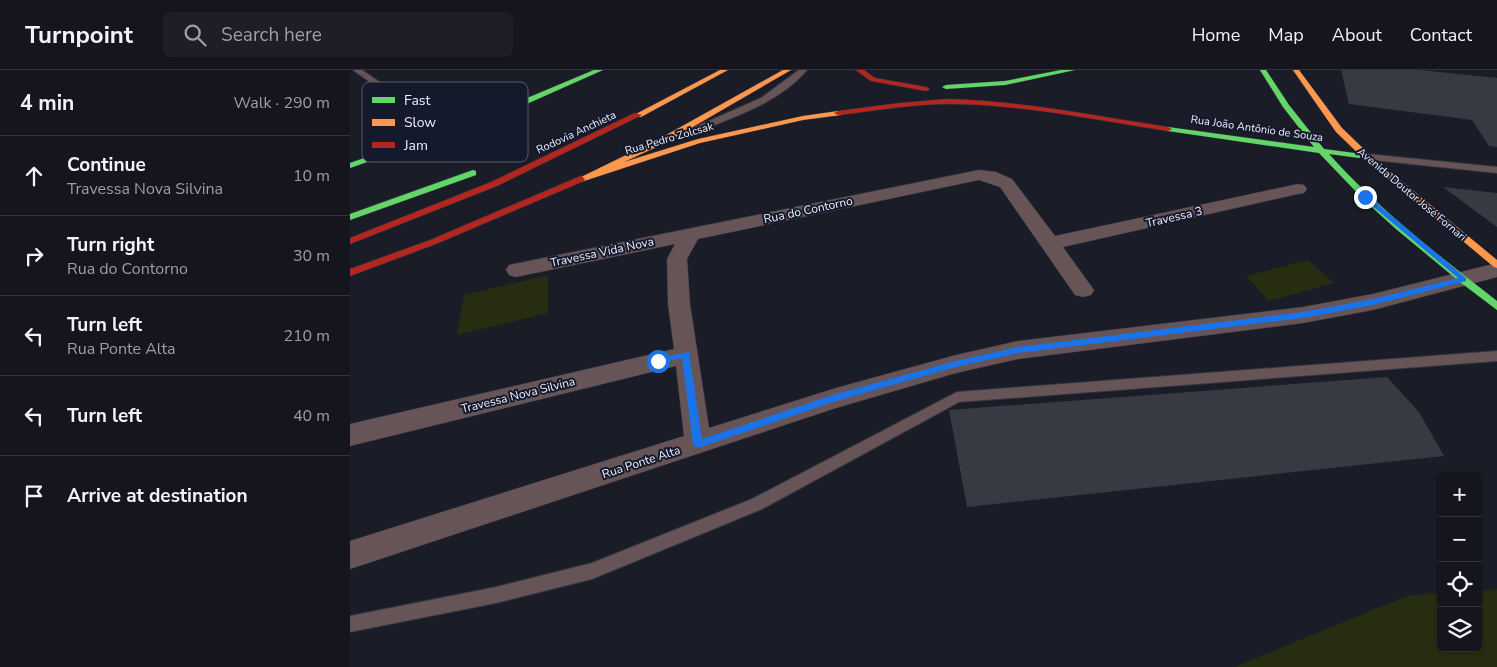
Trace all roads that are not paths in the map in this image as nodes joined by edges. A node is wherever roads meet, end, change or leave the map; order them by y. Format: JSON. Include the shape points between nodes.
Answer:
{"nodes":[{"id":1,"x":357,"y":70,"type":"edge"},
{"id":2,"x":600,"y":70,"type":"edge"},
{"id":3,"x":725,"y":70,"type":"edge"},
{"id":4,"x":788,"y":70,"type":"edge"},
{"id":5,"x":802,"y":70,"type":"edge"},
{"id":6,"x":859,"y":70,"type":"edge"},
{"id":7,"x":1072,"y":70,"type":"edge"},
{"id":8,"x":1263,"y":70,"type":"edge"},
{"id":9,"x":1296,"y":70,"type":"edge"},
{"id":10,"x":375,"y":82,"type":"edge"},
{"id":11,"x":1005,"y":83,"type":"junction"},
{"id":12,"x":926,"y":89,"type":"junction"},
{"id":13,"x":887,"y":94,"type":"dead end"},
{"id":14,"x":528,"y":101,"type":"edge"},
{"id":15,"x":829,"y":102,"type":"dead end"},
{"id":16,"x":1014,"y":107,"type":"junction"},
{"id":17,"x":803,"y":118,"type":"junction"},
{"id":18,"x":662,"y":141,"type":"junction"},
{"id":19,"x":1319,"y":150,"type":"junction"},
{"id":20,"x":1367,"y":157,"type":"junction"},
{"id":21,"x":362,"y":162,"type":"edge"},
{"id":22,"x":350,"y":166,"type":"edge"},
{"id":23,"x":487,"y":167,"type":"dead end"},
{"id":24,"x":1497,"y":170,"type":"edge"},
{"id":25,"x":595,"y":173,"type":"junction"},
{"id":26,"x":1298,"y":189,"type":"dead end"},
{"id":27,"x":350,"y":217,"type":"edge"},
{"id":28,"x":690,"y":234,"type":"junction"},
{"id":29,"x":350,"y":241,"type":"edge"},
{"id":30,"x":1050,"y":244,"type":"junction"},
{"id":31,"x":1497,"y":265,"type":"edge"},
{"id":32,"x":516,"y":270,"type":"dead end"},
{"id":33,"x":1497,"y":270,"type":"edge"},
{"id":34,"x":350,"y":274,"type":"edge"},
{"id":35,"x":1464,"y":279,"type":"junction"},
{"id":36,"x":1083,"y":290,"type":"dead end"},
{"id":37,"x":1497,"y":306,"type":"edge"},
{"id":38,"x":686,"y":354,"type":"junction"},
{"id":39,"x":1497,"y":356,"type":"edge"},
{"id":40,"x":350,"y":435,"type":"edge"},
{"id":41,"x":698,"y":444,"type":"junction"},
{"id":42,"x":350,"y":555,"type":"edge"},
{"id":43,"x":350,"y":624,"type":"edge"}],
"edges":[{"from":1,"to":10,"type":"lane"},
{"from":2,"to":14,"type":"main road"},
{"from":3,"to":29,"type":"main road","name":"Rodovia Anchieta","via":[[614,128],[491,185]]},
{"from":4,"to":18,"type":"main road"},
{"from":5,"to":18,"type":"lane","via":[[776,92],[744,109]]},
{"from":6,"to":12,"type":"main road","via":[[880,82]]},
{"from":7,"to":11,"type":"main road"},
{"from":8,"to":19,"type":"main road","via":[[1286,108]]},
{"from":9,"to":20,"type":"main road","name":"Avenida Doutor José Fornari","via":[[1339,130]]},
{"from":11,"to":12,"type":"main road"},
{"from":11,"to":16,"type":"main road","via":[[1000,90],[1001,95]]},
{"from":12,"to":13,"type":"main road"},
{"from":15,"to":17,"type":"main road","via":[[816,106]]},
{"from":16,"to":17,"type":"main road","name":"Rua Pedro Zolcsak","via":[[939,102]]},
{"from":16,"to":19,"type":"main road","name":"Rua João Antônio de Souza"},
{"from":17,"to":25,"type":"main road","name":"Rua Pedro Zolcsak","via":[[698,141]]},
{"from":18,"to":25,"type":"main road"},
{"from":19,"to":20,"type":"main road","name":"Rua João Antônio de Souza"},
{"from":19,"to":35,"type":"main road","via":[[1365,197]]},
{"from":20,"to":24,"type":"lane","name":"Rua João Antônio de Souza"},
{"from":20,"to":31,"type":"main road","name":"Avenida Doutor José Fornari"},
{"from":21,"to":22,"type":"main road"},
{"from":23,"to":27,"type":"main road"},
{"from":25,"to":34,"type":"main road","name":"Rua Pedro Zolcsak"},
{"from":26,"to":30,"type":"street","name":"Travessa 3"},
{"from":28,"to":30,"type":"street","name":"Rua do Contorno","via":[[979,174],[1006,183]]},
{"from":28,"to":32,"type":"street","name":"Travessa Vida Nova"},
{"from":28,"to":38,"type":"street","via":[[677,259]]},
{"from":30,"to":36,"type":"street","name":"Rua do Contorno"},
{"from":33,"to":35,"type":"street"},
{"from":35,"to":37,"type":"main road"},
{"from":35,"to":41,"type":"street","name":"Rua Ponte Alta","via":[[1373,302],[1303,315],[1018,350],[836,398]]},
{"from":38,"to":40,"type":"street","name":"Travessa Nova Silvina"},
{"from":38,"to":41,"type":"street"},
{"from":39,"to":43,"type":"lane","via":[[957,397],[757,504],[592,571],[496,596]]},
{"from":41,"to":42,"type":"street","name":"Rua Ponte Alta"}]}
